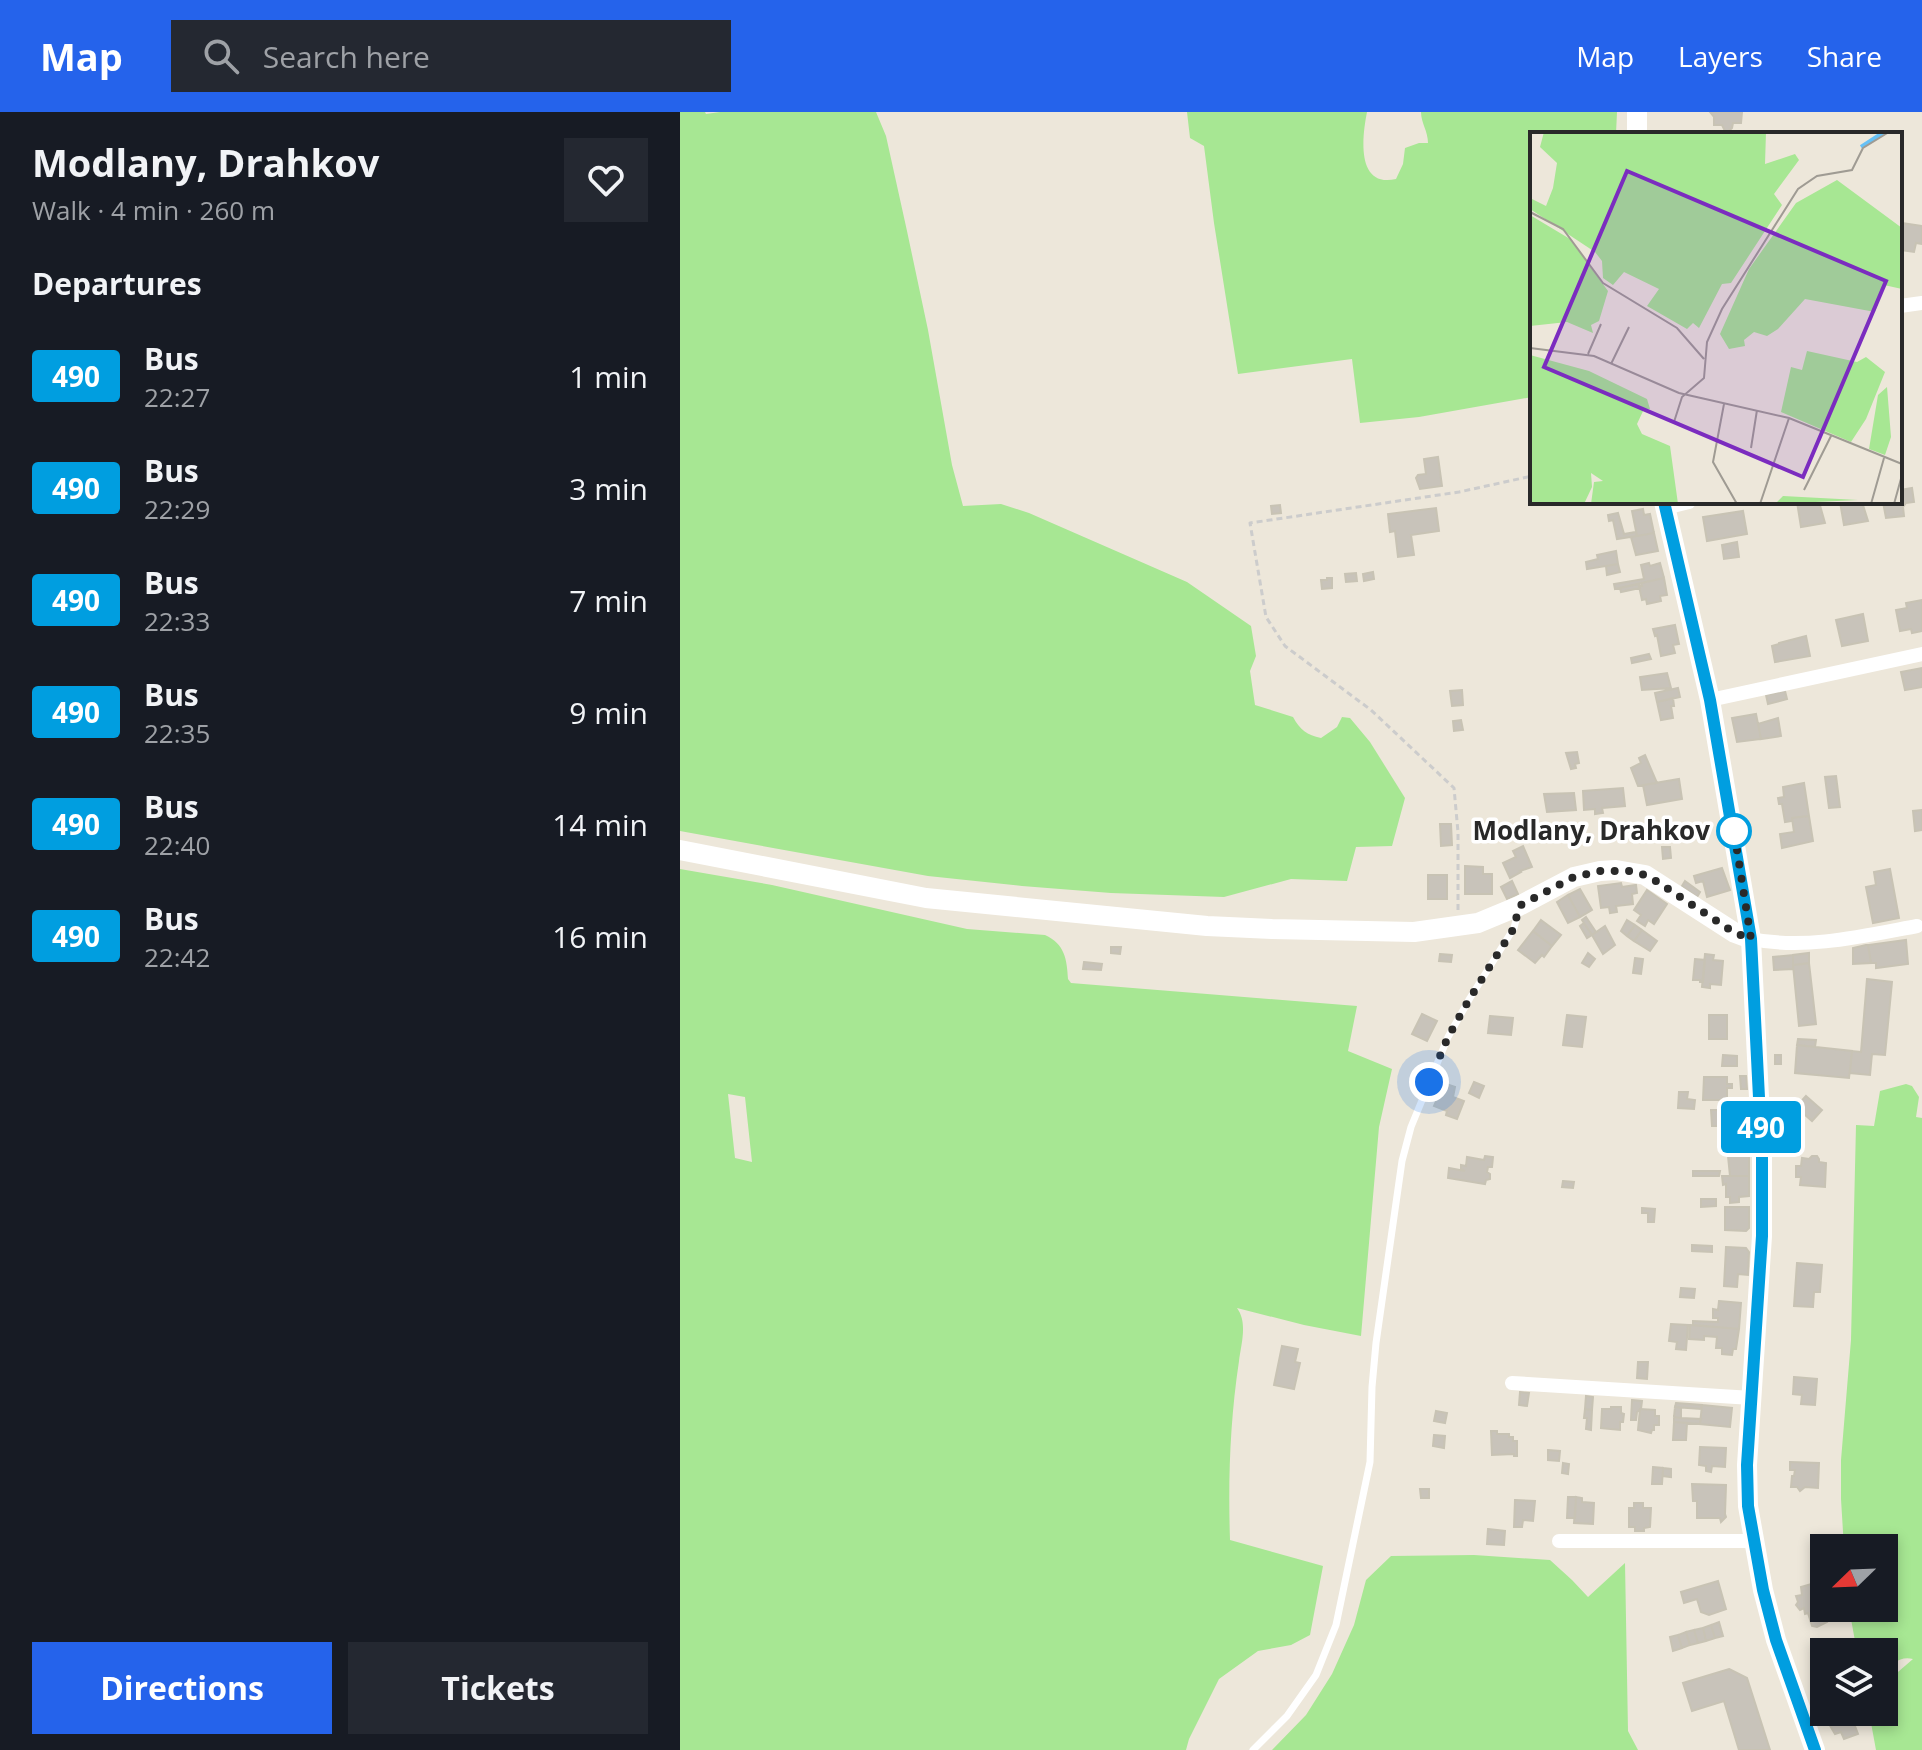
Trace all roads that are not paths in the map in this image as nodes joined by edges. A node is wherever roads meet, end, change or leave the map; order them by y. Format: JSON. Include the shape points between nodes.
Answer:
{"nodes":[{"id":1,"x":1922,"y":303,"type":"edge"},
{"id":2,"x":1902,"y":306,"type":"edge"},
{"id":3,"x":1665,"y":505,"type":"edge"},
{"id":4,"x":1922,"y":654,"type":"edge"},
{"id":5,"x":1710,"y":700,"type":"junction"},
{"id":6,"x":680,"y":850,"type":"edge"},
{"id":7,"x":1519,"y":906,"type":"junction"},
{"id":8,"x":1917,"y":926,"type":"dead end"},
{"id":9,"x":1751,"y":939,"type":"junction"},
{"id":10,"x":1512,"y":1383,"type":"dead end"},
{"id":11,"x":1752,"y":1398,"type":"junction"},
{"id":12,"x":1559,"y":1541,"type":"dead end"},
{"id":13,"x":1753,"y":1541,"type":"junction"},
{"id":14,"x":1253,"y":1750,"type":"edge"},
{"id":15,"x":1815,"y":1750,"type":"edge"}],
"edges":[{"from":1,"to":2,"type":"street"},
{"from":3,"to":5,"type":"street"},
{"from":4,"to":5,"type":"street"},
{"from":5,"to":9,"type":"street"},
{"from":6,"to":7,"type":"street","via":[[926,898],[1207,926],[1414,932],[1478,923]]},
{"from":7,"to":9,"type":"street","via":[[1574,877],[1630,871],[1656,881]]},
{"from":7,"to":14,"type":"lane","via":[[1514,928],[1448,1037],[1402,1161],[1376,1343],[1370,1462],[1336,1625],[1316,1675],[1287,1716]]},
{"from":8,"to":9,"type":"street","via":[[1810,943]]},
{"from":9,"to":11,"type":"street","via":[[1762,1157]]},
{"from":10,"to":11,"type":"street"},
{"from":11,"to":13,"type":"street","via":[[1747,1465]]},
{"from":12,"to":13,"type":"street"},
{"from":13,"to":15,"type":"street","via":[[1776,1640]]}]}
